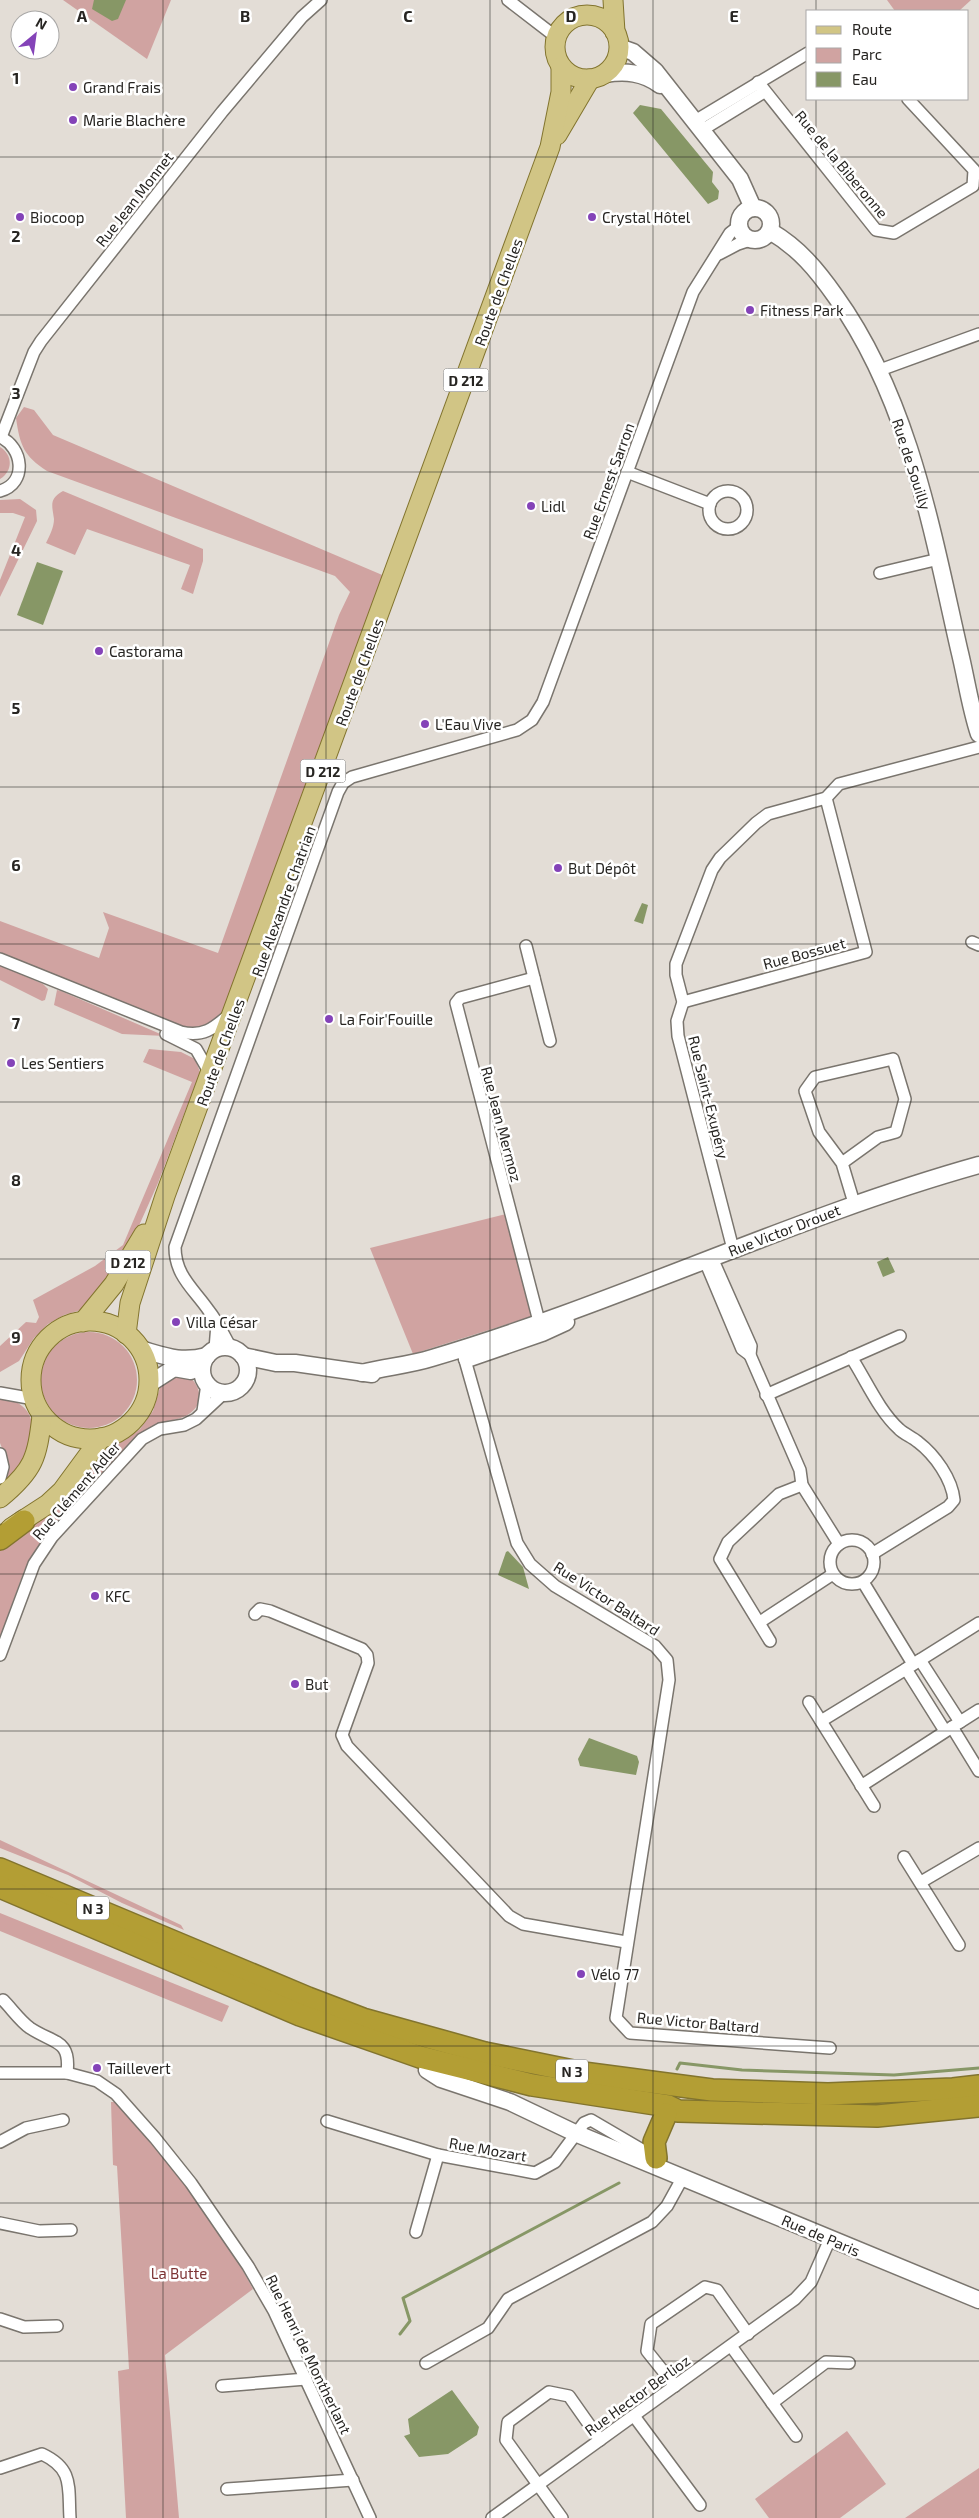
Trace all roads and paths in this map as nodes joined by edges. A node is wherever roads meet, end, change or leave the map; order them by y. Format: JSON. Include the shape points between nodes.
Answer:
{"nodes":[{"id":1,"x":321,"y":0,"type":"edge"},
{"id":2,"x":508,"y":0,"type":"edge"},
{"id":3,"x":592,"y":0,"type":"edge"},
{"id":4,"x":613,"y":0,"type":"edge"},
{"id":5,"x":579,"y":16,"type":"junction"},
{"id":6,"x":556,"y":37,"type":"junction"},
{"id":7,"x":617,"y":39,"type":"junction"},
{"id":8,"x":806,"y":54,"type":"edge"},
{"id":9,"x":561,"y":67,"type":"junction"},
{"id":10,"x":597,"y":77,"type":"junction"},
{"id":11,"x":761,"y":87,"type":"junction"},
{"id":12,"x":674,"y":96,"type":"junction"},
{"id":13,"x":909,"y":100,"type":"edge"},
{"id":14,"x":698,"y":126,"type":"junction"},
{"id":15,"x":550,"y":147,"type":"junction"},
{"id":16,"x":753,"y":208,"type":"junction"},
{"id":17,"x":739,"y":226,"type":"junction"},
{"id":18,"x":770,"y":231,"type":"junction"},
{"id":19,"x":750,"y":240,"type":"junction"},
{"id":20,"x":717,"y":255,"type":"junction"},
{"id":21,"x":979,"y":334,"type":"edge"},
{"id":22,"x":880,"y":370,"type":"junction"},
{"id":23,"x":0,"y":437,"type":"edge"},
{"id":24,"x":627,"y":472,"type":"junction"},
{"id":25,"x":0,"y":491,"type":"edge"},
{"id":26,"x":710,"y":504,"type":"dead end"},
{"id":27,"x":939,"y":559,"type":"junction"},
{"id":28,"x":880,"y":573,"type":"dead end"},
{"id":29,"x":532,"y":720,"type":"joint"},
{"id":30,"x":978,"y":724,"type":"edge"},
{"id":31,"x":979,"y":747,"type":"edge"},
{"id":32,"x":826,"y":798,"type":"junction"},
{"id":33,"x":526,"y":946,"type":"dead end"},
{"id":34,"x":0,"y":960,"type":"edge"},
{"id":35,"x":534,"y":978,"type":"junction"},
{"id":36,"x":683,"y":1002,"type":"junction"},
{"id":37,"x":236,"y":1009,"type":"junction"},
{"id":38,"x":550,"y":1041,"type":"dead end"},
{"id":39,"x":212,"y":1075,"type":"junction"},
{"id":40,"x":842,"y":1162,"type":"junction"},
{"id":41,"x":979,"y":1165,"type":"edge"},
{"id":42,"x":165,"y":1196,"type":"junction"},
{"id":43,"x":854,"y":1204,"type":"junction"},
{"id":44,"x":733,"y":1250,"type":"junction"},
{"id":45,"x":708,"y":1259,"type":"junction"},
{"id":46,"x":82,"y":1322,"type":"junction"},
{"id":47,"x":540,"y":1327,"type":"junction"},
{"id":48,"x":126,"y":1334,"type":"junction"},
{"id":49,"x":900,"y":1336,"type":"dead end"},
{"id":50,"x":140,"y":1349,"type":"junction"},
{"id":51,"x":224,"y":1352,"type":"junction"},
{"id":52,"x":463,"y":1354,"type":"junction"},
{"id":53,"x":852,"y":1357,"type":"junction"},
{"id":54,"x":276,"y":1363,"type":"junction"},
{"id":55,"x":247,"y":1375,"type":"junction"},
{"id":56,"x":205,"y":1380,"type":"junction"},
{"id":57,"x":149,"y":1384,"type":"junction"},
{"id":58,"x":0,"y":1393,"type":"edge"},
{"id":59,"x":224,"y":1393,"type":"junction"},
{"id":60,"x":766,"y":1394,"type":"junction"},
{"id":61,"x":38,"y":1407,"type":"junction"},
{"id":62,"x":203,"y":1411,"type":"junction"},
{"id":63,"x":101,"y":1438,"type":"junction"},
{"id":64,"x":0,"y":1454,"type":"edge"},
{"id":65,"x":0,"y":1478,"type":"edge"},
{"id":66,"x":802,"y":1485,"type":"junction"},
{"id":67,"x":0,"y":1498,"type":"edge"},
{"id":68,"x":24,"y":1521,"type":"junction"},
{"id":69,"x":0,"y":1534,"type":"edge"},
{"id":70,"x":0,"y":1539,"type":"edge"},
{"id":71,"x":839,"y":1544,"type":"junction"},
{"id":72,"x":872,"y":1554,"type":"junction"},
{"id":73,"x":833,"y":1574,"type":"junction"},
{"id":74,"x":863,"y":1582,"type":"junction"},
{"id":75,"x":255,"y":1614,"type":"dead end"},
{"id":76,"x":760,"y":1622,"type":"junction"},
{"id":77,"x":979,"y":1623,"type":"edge"},
{"id":78,"x":770,"y":1641,"type":"dead end"},
{"id":79,"x":0,"y":1655,"type":"edge"},
{"id":80,"x":913,"y":1664,"type":"junction"},
{"id":81,"x":809,"y":1702,"type":"dead end"},
{"id":82,"x":979,"y":1710,"type":"edge"},
{"id":83,"x":821,"y":1721,"type":"junction"},
{"id":84,"x":952,"y":1727,"type":"junction"},
{"id":85,"x":979,"y":1771,"type":"edge"},
{"id":86,"x":861,"y":1786,"type":"junction"},
{"id":87,"x":874,"y":1806,"type":"dead end"},
{"id":88,"x":979,"y":1848,"type":"edge"},
{"id":89,"x":904,"y":1857,"type":"dead end"},
{"id":90,"x":0,"y":1859,"type":"edge"},
{"id":91,"x":0,"y":1869,"type":"edge"},
{"id":92,"x":920,"y":1882,"type":"junction"},
{"id":93,"x":0,"y":1888,"type":"edge"},
{"id":94,"x":0,"y":1902,"type":"edge"},
{"id":95,"x":626,"y":1942,"type":"junction"},
{"id":96,"x":959,"y":1945,"type":"dead end"},
{"id":97,"x":185,"y":1946,"type":"junction"},
{"id":98,"x":3,"y":2000,"type":"dead end"},
{"id":99,"x":830,"y":2048,"type":"dead end"},
{"id":100,"x":426,"y":2070,"type":"junction"},
{"id":101,"x":0,"y":2073,"type":"edge"},
{"id":102,"x":67,"y":2074,"type":"junction"},
{"id":103,"x":979,"y":2086,"type":"edge"},
{"id":104,"x":979,"y":2106,"type":"edge"},
{"id":105,"x":672,"y":2113,"type":"junction"},
{"id":106,"x":63,"y":2120,"type":"dead end"},
{"id":107,"x":327,"y":2122,"type":"dead end"},
{"id":108,"x":575,"y":2133,"type":"junction"},
{"id":109,"x":0,"y":2142,"type":"edge"},
{"id":110,"x":438,"y":2155,"type":"junction"},
{"id":111,"x":660,"y":2163,"type":"junction"},
{"id":112,"x":683,"y":2177,"type":"junction"},
{"id":113,"x":0,"y":2223,"type":"edge"},
{"id":114,"x":71,"y":2230,"type":"dead end"},
{"id":115,"x":416,"y":2232,"type":"dead end"},
{"id":116,"x":830,"y":2239,"type":"junction"},
{"id":117,"x":979,"y":2300,"type":"edge"},
{"id":118,"x":0,"y":2320,"type":"edge"},
{"id":119,"x":57,"y":2326,"type":"dead end"},
{"id":120,"x":748,"y":2334,"type":"junction"},
{"id":121,"x":731,"y":2346,"type":"junction"},
{"id":122,"x":426,"y":2363,"type":"dead end"},
{"id":123,"x":849,"y":2363,"type":"dead end"},
{"id":124,"x":306,"y":2379,"type":"junction"},
{"id":125,"x":222,"y":2386,"type":"dead end"},
{"id":126,"x":675,"y":2386,"type":"junction"},
{"id":127,"x":772,"y":2402,"type":"junction"},
{"id":128,"x":634,"y":2416,"type":"junction"},
{"id":129,"x":796,"y":2436,"type":"dead end"},
{"id":130,"x":600,"y":2440,"type":"junction"},
{"id":131,"x":0,"y":2468,"type":"edge"},
{"id":132,"x":353,"y":2480,"type":"junction"},
{"id":133,"x":538,"y":2484,"type":"junction"},
{"id":134,"x":227,"y":2489,"type":"dead end"},
{"id":135,"x":700,"y":2505,"type":"dead end"},
{"id":136,"x":494,"y":2516,"type":"edge"},
{"id":137,"x":70,"y":2518,"type":"edge"},
{"id":138,"x":370,"y":2518,"type":"edge"},
{"id":139,"x":562,"y":2518,"type":"edge"}],
"edges":[{"from":1,"to":23,"type":"street","name":"Rue Jean Monnet","via":[[302,17],[222,112],[46,334],[34,352]]},
{"from":2,"to":6,"type":"street"},
{"from":3,"to":5,"type":"main road"},
{"from":4,"to":7,"type":"main road"},
{"from":5,"to":6,"type":"main road","via":[[566,24]]},
{"from":5,"to":7,"type":"main road","via":[[600,18]]},
{"from":6,"to":9,"type":"main road","via":[[555,52]]},
{"from":7,"to":10,"type":"main road","via":[[615,62]]},
{"from":7,"to":12,"type":"street","via":[[655,71]]},
{"from":8,"to":11,"type":"street"},
{"from":9,"to":10,"type":"main road","via":[[574,77]]},
{"from":9,"to":15,"type":"main road","number":"D 212"},
{"from":10,"to":12,"type":"street","via":[[619,72],[643,74]]},
{"from":10,"to":15,"type":"main road","number":"D 212"},
{"from":11,"to":13,"type":"street","name":"Rue de la Biberonne","via":[[876,230],[894,233],[973,186],[974,170]]},
{"from":11,"to":14,"type":"street"},
{"from":12,"to":14,"type":"street"},
{"from":14,"to":16,"type":"street","via":[[740,179]]},
{"from":15,"to":37,"type":"main road","name":"Route de Chelles","number":"D 212"},
{"from":16,"to":17,"type":"street","via":[[744,212]]},
{"from":16,"to":18,"type":"street","via":[[770,216]]},
{"from":17,"to":19,"type":"street","via":[[742,235]]},
{"from":17,"to":20,"type":"street","name":"Rue Ernest Sarron"},
{"from":18,"to":19,"type":"street","via":[[764,238]]},
{"from":18,"to":22,"type":"street","name":"Rue de Souilly","via":[[799,250],[818,272],[852,319]]},
{"from":19,"to":20,"type":"street","name":"Rue Ernest Sarron"},
{"from":20,"to":24,"type":"street","name":"Rue Ernest Sarron","via":[[693,292]]},
{"from":21,"to":22,"type":"street"},
{"from":22,"to":27,"type":"street","name":"Rue de Souilly","via":[[925,498]]},
{"from":23,"to":25,"type":"street","name":"Rue Jean Monnet","via":[[13,446],[20,466],[11,484]]},
{"from":24,"to":26,"type":"street"},
{"from":24,"to":29,"type":"street","name":"Rue Ernest Sarron","via":[[543,702]]},
{"from":27,"to":28,"type":"street"},
{"from":27,"to":30,"type":"street","name":"Rue de Souilly"},
{"from":29,"to":51,"type":"street","name":"Rue Alexandre Chatrian","via":[[517,730],[352,777],[338,792],[175,1248],[175,1261],[182,1278],[217,1324]]},
{"from":31,"to":32,"type":"street","name":"Rue Saint-Exupéry","via":[[839,784]]},
{"from":32,"to":36,"type":"street","name":"Rue Saint-Exupéry","via":[[768,814],[720,858],[712,870],[676,964]]},
{"from":32,"to":36,"type":"street","name":"Rue Bossuet","via":[[866,952]]},
{"from":33,"to":35,"type":"street"},
{"from":34,"to":37,"type":"street","via":[[194,1035],[212,1029]]},
{"from":34,"to":39,"type":"street","via":[[180,1039],[196,1049]]},
{"from":35,"to":38,"type":"street"},
{"from":35,"to":47,"type":"street","name":"Rue Jean Mermoz","via":[[460,998],[456,1004]]},
{"from":36,"to":44,"type":"street","name":"Rue Saint-Exupéry","via":[[677,1021],[678,1036]]},
{"from":37,"to":39,"type":"main road","name":"Route de Chelles","number":"D 212"},
{"from":39,"to":42,"type":"main road","name":"Route de Chelles","number":"D 212"},
{"from":40,"to":40,"type":"street","via":[[819,1132],[805,1091],[814,1077],[893,1059],[905,1099],[896,1132],[878,1137]]},
{"from":40,"to":43,"type":"street"},
{"from":41,"to":43,"type":"street","name":"Rue Victor Drouet"},
{"from":42,"to":46,"type":"main road","name":"Route de Chelles","number":"D 212","via":[[114,1284]]},
{"from":42,"to":48,"type":"main road","name":"Route de Chelles","number":"D 212","via":[[130,1303]]},
{"from":43,"to":44,"type":"street","name":"Rue Victor Drouet"},
{"from":44,"to":45,"type":"street","name":"Rue Victor Drouet"},
{"from":45,"to":47,"type":"street","name":"Rue Victor Drouet"},
{"from":45,"to":60,"type":"street","via":[[742,1349],[750,1355]]},
{"from":46,"to":48,"type":"main road","via":[[106,1324]]},
{"from":46,"to":61,"type":"main road","via":[[53,1334],[39,1350],[31,1370],[31,1390]]},
{"from":47,"to":52,"type":"street","name":"Rue Victor Drouet"},
{"from":48,"to":50,"type":"main road"},
{"from":49,"to":53,"type":"street"},
{"from":50,"to":51,"type":"street","via":[[174,1359],[191,1360]]},
{"from":50,"to":57,"type":"main road"},
{"from":51,"to":54,"type":"street","name":"Rue Victor Drouet"},
{"from":51,"to":55,"type":"street","via":[[248,1368]]},
{"from":51,"to":56,"type":"street","via":[[204,1362]]},
{"from":52,"to":54,"type":"street","name":"Rue Victor Drouet","via":[[362,1373]]},
{"from":52,"to":95,"type":"street","name":"Rue Victor Baltard","via":[[517,1543],[530,1564],[555,1586],[655,1646],[667,1660],[670,1680]]},
{"from":53,"to":60,"type":"street"},
{"from":53,"to":72,"type":"street","via":[[885,1412],[899,1429],[933,1455],[953,1490],[954,1500],[948,1507]]},
{"from":54,"to":55,"type":"street","name":"Rue Victor Drouet"},
{"from":55,"to":59,"type":"street","name":"Rue Victor Drouet","via":[[239,1388]]},
{"from":56,"to":57,"type":"street","via":[[188,1369],[174,1368]]},
{"from":56,"to":59,"type":"street","via":[[214,1391]]},
{"from":56,"to":62,"type":"street"},
{"from":57,"to":63,"type":"main road","via":[[143,1406],[134,1419],[116,1434]]},
{"from":58,"to":61,"type":"street"},
{"from":59,"to":62,"type":"street","name":"Rue Clément Adler"},
{"from":60,"to":66,"type":"street","via":[[800,1470]]},
{"from":61,"to":63,"type":"main road","via":[[56,1429],[73,1437]]},
{"from":61,"to":67,"type":"main road","via":[[37,1453],[33,1463],[13,1488]]},
{"from":62,"to":79,"type":"street","name":"Rue Clément Adler","via":[[184,1425],[160,1429],[142,1439],[52,1537],[34,1564]]},
{"from":63,"to":68,"type":"main road","via":[[62,1492]]},
{"from":64,"to":65,"type":"street"},
{"from":66,"to":71,"type":"street"},
{"from":66,"to":76,"type":"street","via":[[779,1494],[728,1542],[720,1559]]},
{"from":68,"to":69,"type":"main road"},
{"from":68,"to":70,"type":"highway"},
{"from":71,"to":72,"type":"street","via":[[858,1541]]},
{"from":71,"to":73,"type":"street","via":[[830,1561]]},
{"from":72,"to":74,"type":"street","via":[[873,1566]]},
{"from":73,"to":74,"type":"street","via":[[843,1583]]},
{"from":73,"to":76,"type":"street"},
{"from":74,"to":80,"type":"street"},
{"from":75,"to":95,"type":"street","via":[[260,1609],[270,1610],[362,1649],[368,1662],[342,1735],[347,1746],[509,1916],[523,1924]]},
{"from":76,"to":78,"type":"street"},
{"from":77,"to":80,"type":"street"},
{"from":80,"to":83,"type":"street"},
{"from":80,"to":84,"type":"street"},
{"from":80,"to":84,"type":"street"},
{"from":81,"to":83,"type":"street"},
{"from":82,"to":84,"type":"street"},
{"from":83,"to":86,"type":"street"},
{"from":84,"to":85,"type":"street"},
{"from":84,"to":86,"type":"street"},
{"from":86,"to":87,"type":"street"},
{"from":88,"to":92,"type":"street"},
{"from":89,"to":92,"type":"street"},
{"from":90,"to":97,"type":"highway","via":[[167,1930]]},
{"from":91,"to":97,"type":"highway","number":"N 3"},
{"from":92,"to":96,"type":"street"},
{"from":93,"to":105,"type":"highway","number":"N 3","via":[[300,2015],[385,2046],[523,2083],[668,2106]]},
{"from":94,"to":100,"type":"highway","via":[[328,2038]]},
{"from":95,"to":99,"type":"street","name":"Rue Victor Baltard","via":[[616,2018],[630,2033]]},
{"from":97,"to":103,"type":"highway","number":"N 3","via":[[364,2019],[485,2053],[583,2073],[712,2090],[783,2094]]},
{"from":98,"to":102,"type":"street","via":[[28,2027],[65,2049],[69,2057]]},
{"from":100,"to":105,"type":"highway","via":[[523,2095],[634,2112]]},
{"from":100,"to":108,"type":"street","name":"Rue de Paris","via":[[441,2080],[510,2102]]},
{"from":101,"to":102,"type":"street","name":"Rue Henri de Montherlant"},
{"from":102,"to":124,"type":"street","name":"Rue Henri de Montherlant","via":[[97,2081],[116,2094],[191,2183],[248,2266],[274,2311]]},
{"from":104,"to":105,"type":"highway","number":"N 3","via":[[877,2116]]},
{"from":105,"to":111,"type":"highway","via":[[654,2142]]},
{"from":106,"to":109,"type":"street","via":[[26,2128]]},
{"from":107,"to":110,"type":"street","name":"Rue Mozart"},
{"from":108,"to":110,"type":"street","name":"Rue Mozart","via":[[555,2162],[535,2173]]},
{"from":108,"to":111,"type":"street","name":"Rue de Paris"},
{"from":110,"to":115,"type":"street","name":"Rue Mozart"},
{"from":111,"to":112,"type":"street","name":"Rue de Paris"},
{"from":112,"to":116,"type":"street","name":"Rue de Paris"},
{"from":112,"to":122,"type":"street","via":[[667,2206],[652,2222],[508,2299],[488,2328]]},
{"from":113,"to":114,"type":"street","via":[[38,2231]]},
{"from":116,"to":117,"type":"street","name":"Rue de Paris"},
{"from":116,"to":120,"type":"street","name":"Rue Hector Berlioz","via":[[811,2282],[795,2299]]},
{"from":118,"to":119,"type":"street","via":[[24,2327]]},
{"from":120,"to":121,"type":"street","name":"Rue Hector Berlioz"},
{"from":120,"to":126,"type":"street","via":[[717,2290],[705,2287],[652,2324],[647,2351]]},
{"from":121,"to":126,"type":"street","name":"Rue Hector Berlioz"},
{"from":121,"to":127,"type":"street"},
{"from":123,"to":127,"type":"street","via":[[826,2362]]},
{"from":124,"to":125,"type":"street"},
{"from":124,"to":132,"type":"street","name":"Rue Henri de Montherlant"},
{"from":126,"to":128,"type":"street","name":"Rue Hector Berlioz"},
{"from":127,"to":129,"type":"street"},
{"from":128,"to":130,"type":"street","name":"Rue Hector Berlioz"},
{"from":128,"to":135,"type":"street"},
{"from":130,"to":133,"type":"street","name":"Rue Hector Berlioz"},
{"from":130,"to":133,"type":"street","via":[[570,2396],[549,2392],[508,2422],[506,2440]]},
{"from":131,"to":137,"type":"street","via":[[42,2454],[56,2460],[66,2473]]},
{"from":132,"to":134,"type":"street"},
{"from":132,"to":138,"type":"street","name":"Rue Henri de Montherlant"},
{"from":133,"to":136,"type":"street","name":"Rue Hector Berlioz"},
{"from":133,"to":139,"type":"street"}]}
